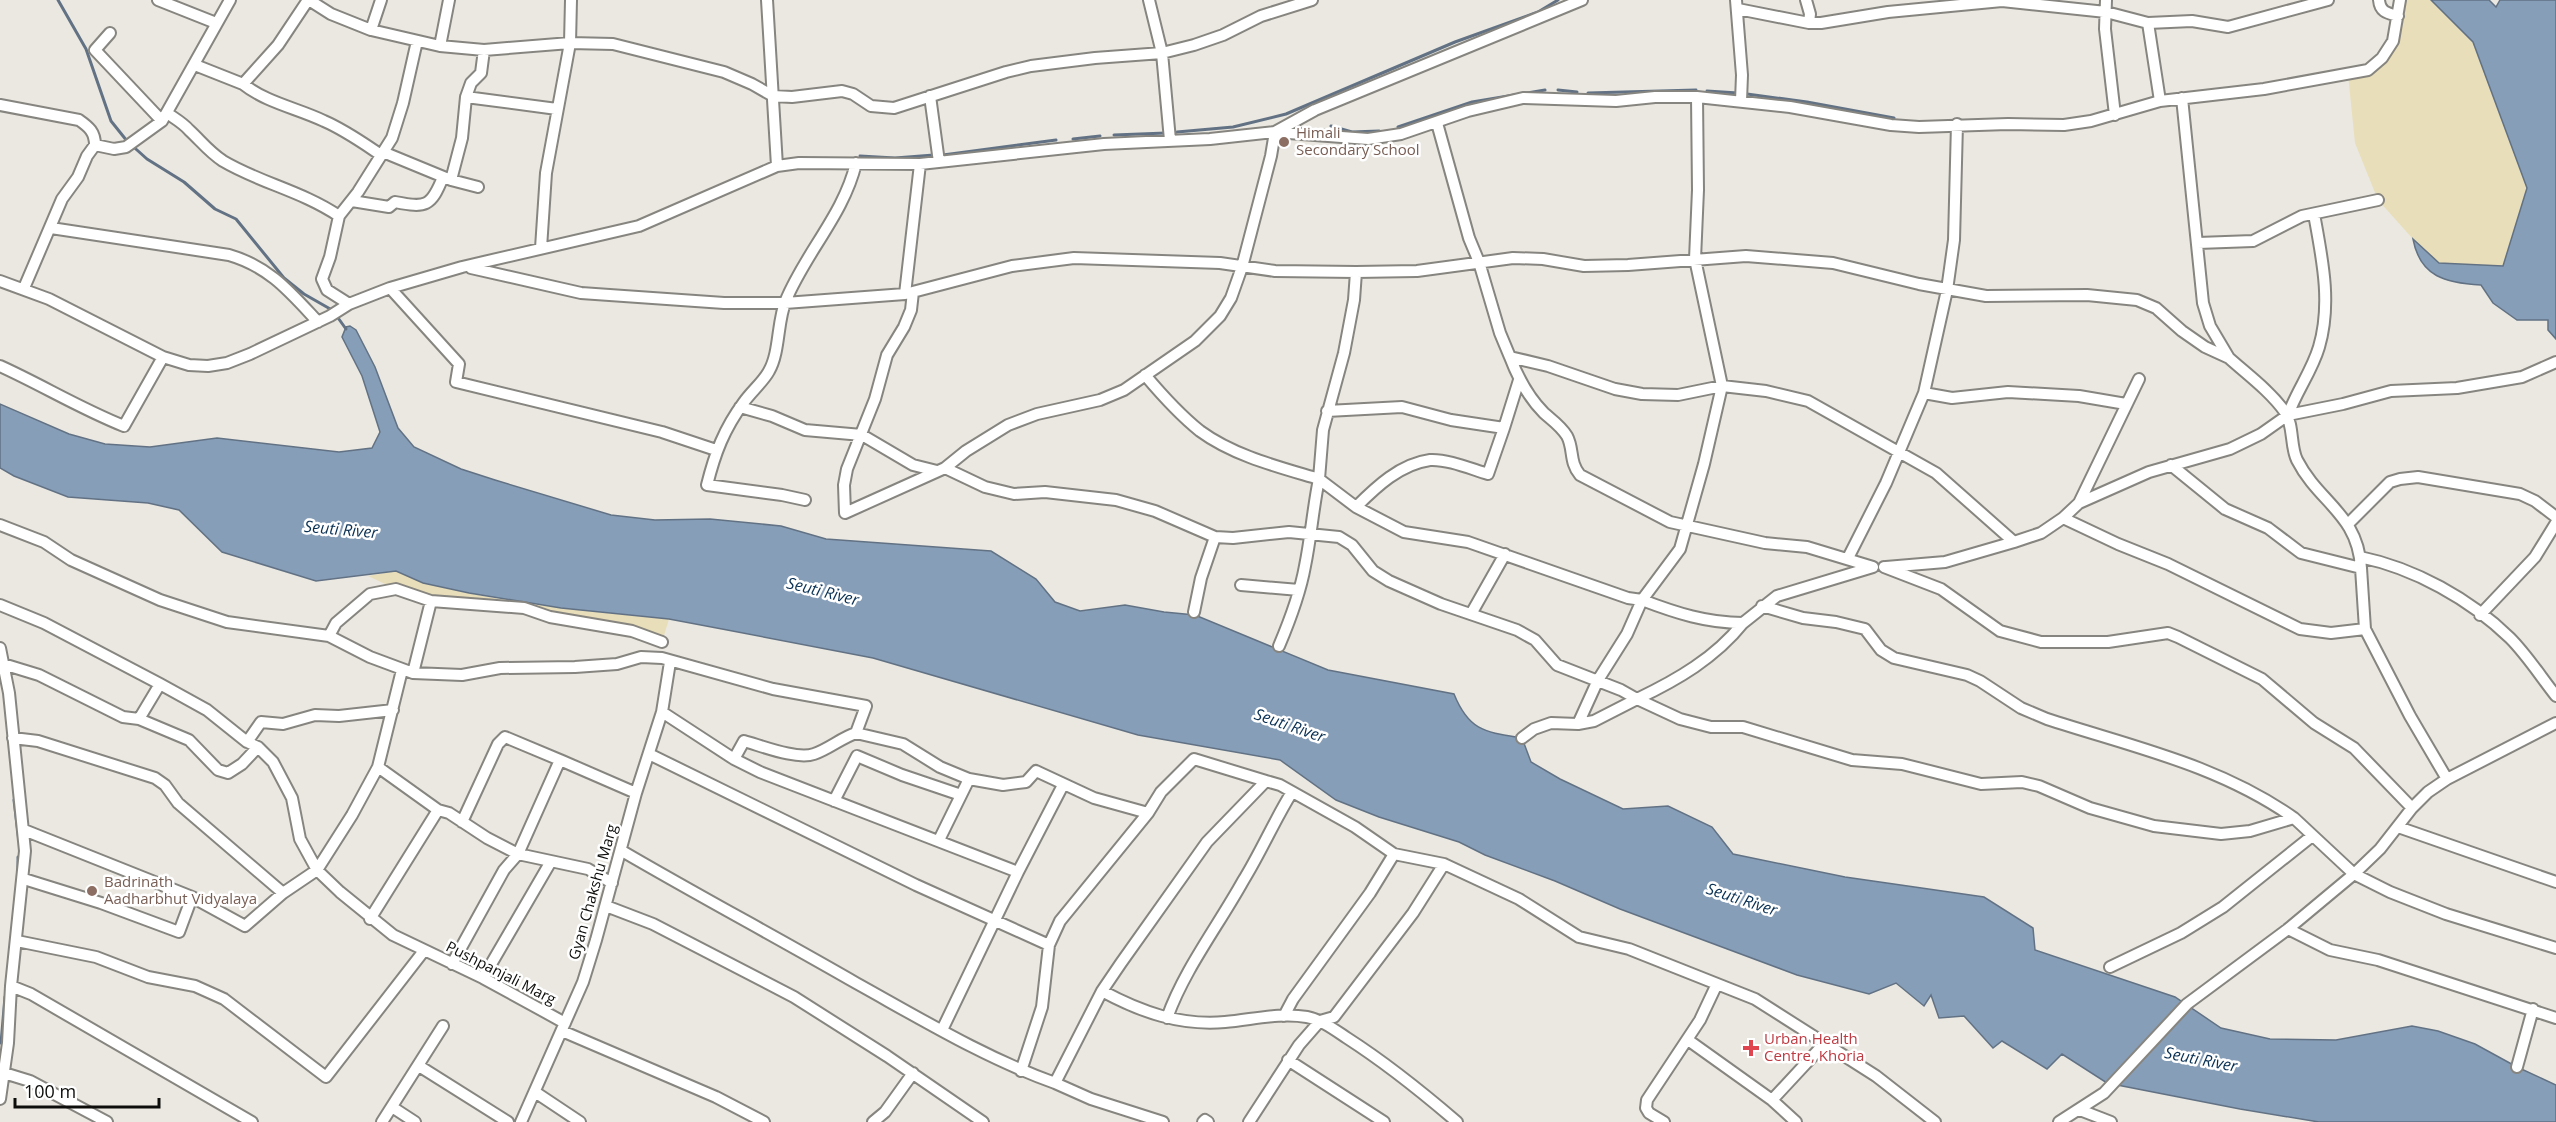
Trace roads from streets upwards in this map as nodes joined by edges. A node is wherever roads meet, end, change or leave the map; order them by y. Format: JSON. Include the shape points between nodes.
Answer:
{"nodes":[{"id":1,"x":158,"y":0,"type":"edge"},
{"id":2,"x":230,"y":0,"type":"edge"},
{"id":3,"x":308,"y":0,"type":"edge"},
{"id":4,"x":381,"y":0,"type":"edge"},
{"id":5,"x":449,"y":0,"type":"edge"},
{"id":6,"x":571,"y":0,"type":"edge"},
{"id":7,"x":767,"y":0,"type":"edge"},
{"id":8,"x":1149,"y":0,"type":"edge"},
{"id":9,"x":1312,"y":0,"type":"edge"},
{"id":10,"x":1582,"y":0,"type":"edge"},
{"id":11,"x":1806,"y":0,"type":"edge"},
{"id":12,"x":2106,"y":0,"type":"edge"},
{"id":13,"x":2328,"y":0,"type":"edge"},
{"id":14,"x":2379,"y":0,"type":"edge"},
{"id":15,"x":2400,"y":0,"type":"edge"},
{"id":16,"x":1283,"y":4,"type":"edge"},
{"id":17,"x":1737,"y":5,"type":"edge"},
{"id":18,"x":2106,"y":12,"type":"junction"},
{"id":19,"x":2398,"y":15,"type":"junction"},
{"id":20,"x":216,"y":23,"type":"junction"},
{"id":21,"x":1809,"y":23,"type":"junction"},
{"id":22,"x":2148,"y":23,"type":"junction"},
{"id":23,"x":371,"y":30,"type":"junction"},
{"id":24,"x":110,"y":33,"type":"dead end"},
{"id":25,"x":417,"y":41,"type":"junction"},
{"id":26,"x":570,"y":43,"type":"junction"},
{"id":27,"x":440,"y":46,"type":"junction"},
{"id":28,"x":484,"y":50,"type":"junction"},
{"id":29,"x":1162,"y":53,"type":"junction"},
{"id":30,"x":195,"y":65,"type":"junction"},
{"id":31,"x":243,"y":84,"type":"junction"},
{"id":32,"x":773,"y":96,"type":"junction"},
{"id":33,"x":930,"y":96,"type":"junction"},
{"id":34,"x":466,"y":97,"type":"junction"},
{"id":35,"x":1697,"y":97,"type":"junction"},
{"id":36,"x":2182,"y":98,"type":"junction"},
{"id":37,"x":1741,"y":101,"type":"junction"},
{"id":38,"x":2160,"y":101,"type":"junction"},
{"id":39,"x":0,"y":105,"type":"edge"},
{"id":40,"x":556,"y":109,"type":"junction"},
{"id":41,"x":2115,"y":115,"type":"junction"},
{"id":42,"x":164,"y":117,"type":"junction"},
{"id":43,"x":1437,"y":123,"type":"junction"},
{"id":44,"x":1957,"y":124,"type":"junction"},
{"id":45,"x":1275,"y":132,"type":"junction"},
{"id":46,"x":1170,"y":140,"type":"junction"},
{"id":47,"x":96,"y":145,"type":"junction"},
{"id":48,"x":382,"y":154,"type":"junction"},
{"id":49,"x":939,"y":162,"type":"junction"},
{"id":50,"x":856,"y":163,"type":"junction"},
{"id":51,"x":920,"y":164,"type":"junction"},
{"id":52,"x":777,"y":166,"type":"junction"},
{"id":53,"x":447,"y":178,"type":"junction"},
{"id":54,"x":478,"y":188,"type":"dead end"},
{"id":55,"x":2378,"y":200,"type":"dead end"},
{"id":56,"x":352,"y":201,"type":"junction"},
{"id":57,"x":2314,"y":214,"type":"junction"},
{"id":58,"x":339,"y":216,"type":"junction"},
{"id":59,"x":51,"y":228,"type":"junction"},
{"id":60,"x":2198,"y":243,"type":"junction"},
{"id":61,"x":542,"y":248,"type":"junction"},
{"id":62,"x":1695,"y":259,"type":"junction"},
{"id":63,"x":1479,"y":262,"type":"junction"},
{"id":64,"x":462,"y":267,"type":"junction"},
{"id":65,"x":1242,"y":267,"type":"junction"},
{"id":66,"x":1356,"y":272,"type":"junction"},
{"id":67,"x":0,"y":281,"type":"edge"},
{"id":68,"x":24,"y":288,"type":"junction"},
{"id":69,"x":390,"y":288,"type":"junction"},
{"id":70,"x":1947,"y":290,"type":"junction"},
{"id":71,"x":909,"y":293,"type":"junction"},
{"id":72,"x":785,"y":303,"type":"junction"},
{"id":73,"x":344,"y":307,"type":"junction"},
{"id":74,"x":318,"y":322,"type":"junction"},
{"id":75,"x":163,"y":357,"type":"junction"},
{"id":76,"x":1510,"y":357,"type":"junction"},
{"id":77,"x":2229,"y":358,"type":"junction"},
{"id":78,"x":2556,"y":362,"type":"edge"},
{"id":79,"x":0,"y":366,"type":"edge"},
{"id":80,"x":1145,"y":375,"type":"junction"},
{"id":81,"x":2139,"y":379,"type":"dead end"},
{"id":82,"x":1519,"y":380,"type":"junction"},
{"id":83,"x":1722,"y":386,"type":"junction"},
{"id":84,"x":1924,"y":393,"type":"junction"},
{"id":85,"x":2126,"y":404,"type":"junction"},
{"id":86,"x":740,"y":407,"type":"junction"},
{"id":87,"x":1327,"y":411,"type":"junction"},
{"id":88,"x":2288,"y":415,"type":"junction"},
{"id":89,"x":1504,"y":429,"type":"junction"},
{"id":90,"x":862,"y":435,"type":"junction"},
{"id":91,"x":716,"y":450,"type":"junction"},
{"id":92,"x":1899,"y":451,"type":"junction"},
{"id":93,"x":2171,"y":465,"type":"junction"},
{"id":94,"x":941,"y":469,"type":"junction"},
{"id":95,"x":1319,"y":479,"type":"junction"},
{"id":96,"x":805,"y":500,"type":"dead end"},
{"id":97,"x":2079,"y":503,"type":"junction"},
{"id":98,"x":1356,"y":507,"type":"junction"},
{"id":99,"x":2556,"y":517,"type":"edge"},
{"id":100,"x":2064,"y":518,"type":"junction"},
{"id":101,"x":2556,"y":523,"type":"edge"},
{"id":102,"x":2349,"y":524,"type":"junction"},
{"id":103,"x":0,"y":525,"type":"edge"},
{"id":104,"x":1688,"y":527,"type":"junction"},
{"id":105,"x":1311,"y":533,"type":"junction"},
{"id":106,"x":1215,"y":537,"type":"junction"},
{"id":107,"x":2014,"y":542,"type":"junction"},
{"id":108,"x":1505,"y":554,"type":"junction"},
{"id":109,"x":1848,"y":558,"type":"junction"},
{"id":110,"x":2361,"y":562,"type":"junction"},
{"id":111,"x":1879,"y":567,"type":"junction"},
{"id":112,"x":1241,"y":585,"type":"dead end"},
{"id":113,"x":1299,"y":590,"type":"junction"},
{"id":114,"x":1642,"y":600,"type":"junction"},
{"id":115,"x":431,"y":601,"type":"junction"},
{"id":116,"x":0,"y":605,"type":"edge"},
{"id":117,"x":1762,"y":606,"type":"junction"},
{"id":118,"x":1194,"y":612,"type":"dead end"},
{"id":119,"x":1471,"y":614,"type":"junction"},
{"id":120,"x":2480,"y":615,"type":"junction"},
{"id":121,"x":1743,"y":623,"type":"junction"},
{"id":122,"x":2365,"y":629,"type":"junction"},
{"id":123,"x":329,"y":636,"type":"junction"},
{"id":124,"x":662,"y":642,"type":"dead end"},
{"id":125,"x":1279,"y":646,"type":"dead end"},
{"id":126,"x":0,"y":648,"type":"edge"},
{"id":127,"x":670,"y":662,"type":"junction"},
{"id":128,"x":3,"y":664,"type":"junction"},
{"id":129,"x":407,"y":671,"type":"junction"},
{"id":130,"x":1598,"y":680,"type":"junction"},
{"id":131,"x":160,"y":684,"type":"junction"},
{"id":132,"x":2556,"y":696,"type":"edge"},
{"id":133,"x":1637,"y":699,"type":"junction"},
{"id":134,"x":393,"y":710,"type":"junction"},
{"id":135,"x":662,"y":712,"type":"junction"},
{"id":136,"x":139,"y":719,"type":"junction"},
{"id":137,"x":2556,"y":723,"type":"edge"},
{"id":138,"x":1578,"y":724,"type":"junction"},
{"id":139,"x":856,"y":733,"type":"junction"},
{"id":140,"x":13,"y":738,"type":"junction"},
{"id":141,"x":1522,"y":738,"type":"dead end"},
{"id":142,"x":247,"y":742,"type":"junction"},
{"id":143,"x":258,"y":747,"type":"junction"},
{"id":144,"x":649,"y":754,"type":"junction"},
{"id":145,"x":734,"y":759,"type":"junction"},
{"id":146,"x":560,"y":760,"type":"junction"},
{"id":147,"x":378,"y":767,"type":"junction"},
{"id":148,"x":969,"y":779,"type":"junction"},
{"id":149,"x":2447,"y":779,"type":"junction"},
{"id":150,"x":1266,"y":782,"type":"junction"},
{"id":151,"x":1063,"y":785,"type":"junction"},
{"id":152,"x":1292,"y":792,"type":"junction"},
{"id":153,"x":636,"y":793,"type":"junction"},
{"id":154,"x":962,"y":795,"type":"junction"},
{"id":155,"x":834,"y":801,"type":"junction"},
{"id":156,"x":2412,"y":808,"type":"junction"},
{"id":157,"x":438,"y":810,"type":"junction"},
{"id":158,"x":1148,"y":813,"type":"junction"},
{"id":159,"x":2294,"y":818,"type":"junction"},
{"id":160,"x":462,"y":822,"type":"junction"},
{"id":161,"x":2398,"y":827,"type":"junction"},
{"id":162,"x":24,"y":830,"type":"junction"},
{"id":163,"x":2312,"y":836,"type":"junction"},
{"id":164,"x":939,"y":840,"type":"junction"},
{"id":165,"x":622,"y":851,"type":"junction"},
{"id":166,"x":518,"y":854,"type":"junction"},
{"id":167,"x":1394,"y":854,"type":"junction"},
{"id":168,"x":550,"y":863,"type":"junction"},
{"id":169,"x":1444,"y":864,"type":"junction"},
{"id":170,"x":316,"y":870,"type":"junction"},
{"id":171,"x":1018,"y":872,"type":"junction"},
{"id":172,"x":2354,"y":874,"type":"junction"},
{"id":173,"x":24,"y":879,"type":"junction"},
{"id":174,"x":2556,"y":882,"type":"edge"},
{"id":175,"x":612,"y":883,"type":"junction"},
{"id":176,"x":283,"y":893,"type":"junction"},
{"id":177,"x":192,"y":897,"type":"junction"},
{"id":178,"x":606,"y":906,"type":"junction"},
{"id":179,"x":370,"y":919,"type":"junction"},
{"id":180,"x":996,"y":919,"type":"junction"},
{"id":181,"x":2288,"y":929,"type":"junction"},
{"id":182,"x":179,"y":932,"type":"junction"},
{"id":183,"x":190,"y":936,"type":"dead end"},
{"id":184,"x":17,"y":941,"type":"junction"},
{"id":185,"x":1049,"y":945,"type":"junction"},
{"id":186,"x":2556,"y":948,"type":"edge"},
{"id":187,"x":423,"y":952,"type":"junction"},
{"id":188,"x":452,"y":964,"type":"junction"},
{"id":189,"x":2110,"y":967,"type":"dead end"},
{"id":190,"x":483,"y":978,"type":"junction"},
{"id":191,"x":11,"y":986,"type":"junction"},
{"id":192,"x":1716,"y":986,"type":"junction"},
{"id":193,"x":1102,"y":991,"type":"junction"},
{"id":194,"x":2533,"y":1009,"type":"junction"},
{"id":195,"x":1284,"y":1016,"type":"junction"},
{"id":196,"x":1167,"y":1018,"type":"junction"},
{"id":197,"x":2556,"y":1018,"type":"edge"},
{"id":198,"x":1320,"y":1021,"type":"junction"},
{"id":199,"x":443,"y":1026,"type":"dead end"},
{"id":200,"x":563,"y":1027,"type":"junction"},
{"id":201,"x":942,"y":1030,"type":"junction"},
{"id":202,"x":1688,"y":1040,"type":"junction"},
{"id":203,"x":1824,"y":1044,"type":"junction"},
{"id":204,"x":1288,"y":1060,"type":"junction"},
{"id":205,"x":419,"y":1066,"type":"junction"},
{"id":206,"x":2517,"y":1067,"type":"dead end"},
{"id":207,"x":1021,"y":1071,"type":"junction"},
{"id":208,"x":913,"y":1073,"type":"junction"},
{"id":209,"x":2,"y":1078,"type":"edge"},
{"id":210,"x":1055,"y":1083,"type":"junction"},
{"id":211,"x":535,"y":1092,"type":"junction"},
{"id":212,"x":0,"y":1099,"type":"edge"},
{"id":213,"x":1772,"y":1100,"type":"junction"},
{"id":214,"x":392,"y":1107,"type":"junction"},
{"id":215,"x":2080,"y":1110,"type":"junction"},
{"id":216,"x":762,"y":1121,"type":"edge"},
{"id":217,"x":107,"y":1122,"type":"edge"},
{"id":218,"x":252,"y":1122,"type":"edge"},
{"id":219,"x":382,"y":1122,"type":"edge"},
{"id":220,"x":415,"y":1122,"type":"edge"},
{"id":221,"x":508,"y":1122,"type":"edge"},
{"id":222,"x":521,"y":1122,"type":"edge"},
{"id":223,"x":580,"y":1122,"type":"edge"},
{"id":224,"x":873,"y":1122,"type":"edge"},
{"id":225,"x":983,"y":1122,"type":"edge"},
{"id":226,"x":1163,"y":1122,"type":"edge"},
{"id":227,"x":1203,"y":1122,"type":"edge"},
{"id":228,"x":1208,"y":1122,"type":"edge"},
{"id":229,"x":1249,"y":1122,"type":"edge"},
{"id":230,"x":1384,"y":1122,"type":"edge"},
{"id":231,"x":1456,"y":1122,"type":"edge"},
{"id":232,"x":1665,"y":1122,"type":"edge"},
{"id":233,"x":1796,"y":1122,"type":"edge"},
{"id":234,"x":1935,"y":1122,"type":"edge"},
{"id":235,"x":2059,"y":1122,"type":"edge"},
{"id":236,"x":2111,"y":1122,"type":"edge"}],
"edges":[{"from":1,"to":20,"type":"street"},
{"from":2,"to":20,"type":"street"},
{"from":3,"to":23,"type":"street"},
{"from":3,"to":31,"type":"street","via":[[278,45]]},
{"from":4,"to":23,"type":"street"},
{"from":5,"to":27,"type":"street"},
{"from":6,"to":26,"type":"street"},
{"from":7,"to":32,"type":"street"},
{"from":8,"to":29,"type":"street"},
{"from":9,"to":16,"type":"street"},
{"from":10,"to":45,"type":"street","via":[[1315,110]]},
{"from":11,"to":21,"type":"street"},
{"from":12,"to":18,"type":"street"},
{"from":13,"to":22,"type":"street","via":[[2228,27],[2192,21]]},
{"from":14,"to":19,"type":"street","via":[[2385,13]]},
{"from":15,"to":19,"type":"street"},
{"from":16,"to":29,"type":"street","via":[[1223,34]]},
{"from":17,"to":21,"type":"street"},
{"from":17,"to":37,"type":"street"},
{"from":18,"to":21,"type":"street","via":[[2002,1]]},
{"from":18,"to":22,"type":"street"},
{"from":18,"to":41,"type":"street"},
{"from":19,"to":36,"type":"street","via":[[2393,41],[2382,58],[2368,69],[2264,89]]},
{"from":20,"to":30,"type":"street"},
{"from":22,"to":38,"type":"street"},
{"from":23,"to":25,"type":"street"},
{"from":24,"to":42,"type":"street","via":[[94,50]]},
{"from":25,"to":27,"type":"street"},
{"from":25,"to":48,"type":"street","via":[[398,122]]},
{"from":26,"to":28,"type":"street"},
{"from":26,"to":32,"type":"street","via":[[613,44],[724,72]]},
{"from":26,"to":40,"type":"street"},
{"from":27,"to":28,"type":"street"},
{"from":28,"to":34,"type":"street","via":[[481,73],[471,83]]},
{"from":29,"to":33,"type":"street","via":[[1031,66]]},
{"from":29,"to":46,"type":"street"},
{"from":30,"to":31,"type":"street"},
{"from":30,"to":42,"type":"street"},
{"from":31,"to":48,"type":"street","via":[[271,102],[341,129]]},
{"from":32,"to":33,"type":"street","via":[[792,98],[842,91],[871,106],[894,108]]},
{"from":32,"to":52,"type":"street"},
{"from":33,"to":49,"type":"street"},
{"from":34,"to":40,"type":"street"},
{"from":34,"to":53,"type":"street","via":[[462,138]]},
{"from":35,"to":37,"type":"street"},
{"from":35,"to":43,"type":"street","via":[[1616,101],[1523,98]]},
{"from":35,"to":62,"type":"street"},
{"from":36,"to":38,"type":"street"},
{"from":36,"to":60,"type":"street"},
{"from":37,"to":44,"type":"street","via":[[1891,125]]},
{"from":38,"to":41,"type":"street"},
{"from":39,"to":47,"type":"street","via":[[79,120],[89,127]]},
{"from":40,"to":61,"type":"street","via":[[546,173]]},
{"from":41,"to":44,"type":"street","via":[[2064,125]]},
{"from":42,"to":47,"type":"street","via":[[126,147]]},
{"from":42,"to":58,"type":"street","via":[[189,129],[223,161],[308,197]]},
{"from":43,"to":45,"type":"street","via":[[1368,139]]},
{"from":43,"to":63,"type":"street"},
{"from":44,"to":70,"type":"street","via":[[1956,225]]},
{"from":45,"to":46,"type":"street","via":[[1210,140]]},
{"from":45,"to":65,"type":"street"},
{"from":46,"to":49,"type":"street"},
{"from":47,"to":59,"type":"street","via":[[62,199]]},
{"from":48,"to":53,"type":"street"},
{"from":48,"to":56,"type":"street"},
{"from":49,"to":51,"type":"street"},
{"from":50,"to":51,"type":"street"},
{"from":50,"to":52,"type":"street"},
{"from":50,"to":72,"type":"street","via":[[841,206]]},
{"from":51,"to":71,"type":"street"},
{"from":52,"to":61,"type":"street","via":[[639,226]]},
{"from":53,"to":54,"type":"street"},
{"from":53,"to":56,"type":"street","via":[[435,197],[421,206],[395,202],[389,207]]},
{"from":55,"to":57,"type":"street"},
{"from":56,"to":58,"type":"street"},
{"from":57,"to":60,"type":"street","via":[[2302,216],[2253,241]]},
{"from":57,"to":88,"type":"street","via":[[2325,276],[2324,325],[2313,363]]},
{"from":58,"to":73,"type":"street","via":[[322,279]]},
{"from":59,"to":68,"type":"street"},
{"from":59,"to":74,"type":"street","via":[[249,261],[285,286]]},
{"from":60,"to":77,"type":"street","via":[[2203,303],[2210,326]]},
{"from":61,"to":64,"type":"street"},
{"from":62,"to":63,"type":"street","via":[[1584,266],[1543,259]]},
{"from":62,"to":70,"type":"street","via":[[1746,256],[1833,263]]},
{"from":62,"to":83,"type":"street"},
{"from":63,"to":66,"type":"street","via":[[1417,271]]},
{"from":63,"to":76,"type":"street"},
{"from":64,"to":69,"type":"street"},
{"from":64,"to":72,"type":"street","via":[[581,293]]},
{"from":65,"to":66,"type":"street"},
{"from":65,"to":71,"type":"street","via":[[1220,262],[1074,258],[1012,266]]},
{"from":65,"to":80,"type":"street","via":[[1220,316],[1195,341]]},
{"from":66,"to":87,"type":"street","via":[[1344,353]]},
{"from":67,"to":68,"type":"street"},
{"from":68,"to":75,"type":"street"},
{"from":69,"to":73,"type":"street"},
{"from":69,"to":91,"type":"street","via":[[459,364],[456,382],[662,432]]},
{"from":70,"to":77,"type":"street","via":[[1986,296],[2087,295],[2137,300],[2156,308],[2205,347]]},
{"from":70,"to":84,"type":"street"},
{"from":71,"to":72,"type":"street"},
{"from":71,"to":90,"type":"street","via":[[911,310],[887,355]]},
{"from":72,"to":86,"type":"street","via":[[769,372]]},
{"from":73,"to":74,"type":"street"},
{"from":74,"to":75,"type":"street","via":[[227,363],[189,365]]},
{"from":75,"to":79,"type":"street","via":[[124,426]]},
{"from":76,"to":82,"type":"street"},
{"from":76,"to":83,"type":"street","via":[[1642,394],[1678,396]]},
{"from":77,"to":88,"type":"street","via":[[2276,399]]},
{"from":78,"to":88,"type":"street","via":[[2522,377],[2457,388],[2391,391]]},
{"from":80,"to":94,"type":"street","via":[[1100,400],[1037,414],[1008,425]]},
{"from":80,"to":95,"type":"street","via":[[1200,430],[1222,445]]},
{"from":81,"to":85,"type":"street"},
{"from":82,"to":89,"type":"street"},
{"from":82,"to":104,"type":"street","via":[[1569,439],[1574,468],[1580,475],[1670,522]]},
{"from":83,"to":92,"type":"street","via":[[1808,401]]},
{"from":83,"to":104,"type":"street"},
{"from":84,"to":85,"type":"street","via":[[1953,398],[2008,392],[2079,396]]},
{"from":84,"to":92,"type":"street"},
{"from":85,"to":97,"type":"street"},
{"from":86,"to":90,"type":"street","via":[[805,430]]},
{"from":86,"to":91,"type":"street"},
{"from":87,"to":89,"type":"street","via":[[1402,407]]},
{"from":87,"to":95,"type":"street"},
{"from":88,"to":93,"type":"street","via":[[2230,449]]},
{"from":88,"to":102,"type":"street","via":[[2295,457],[2306,477]]},
{"from":89,"to":98,"type":"street","via":[[1488,474],[1430,460],[1381,482]]},
{"from":90,"to":94,"type":"street","via":[[914,465]]},
{"from":90,"to":94,"type":"street","via":[[847,469],[845,513]]},
{"from":91,"to":96,"type":"street","via":[[706,485]]},
{"from":92,"to":107,"type":"street","via":[[1955,488]]},
{"from":92,"to":109,"type":"street"},
{"from":93,"to":97,"type":"street"},
{"from":93,"to":110,"type":"street","via":[[2225,509],[2268,528],[2301,553]]},
{"from":94,"to":106,"type":"street","via":[[1014,494],[1045,492],[1116,500],[1155,511]]},
{"from":95,"to":98,"type":"street"},
{"from":95,"to":105,"type":"street"},
{"from":97,"to":100,"type":"street"},
{"from":98,"to":108,"type":"street","via":[[1404,532],[1468,542]]},
{"from":99,"to":102,"type":"street","via":[[2520,494],[2418,477],[2390,482]]},
{"from":100,"to":107,"type":"street","via":[[2041,533]]},
{"from":100,"to":122,"type":"street","via":[[2300,629],[2331,633]]},
{"from":101,"to":120,"type":"street","via":[[2535,557]]},
{"from":102,"to":110,"type":"street"},
{"from":103,"to":123,"type":"street","via":[[44,542],[108,578],[200,614],[227,622]]},
{"from":104,"to":109,"type":"street","via":[[1765,543],[1807,547]]},
{"from":104,"to":114,"type":"street","via":[[1680,549]]},
{"from":105,"to":106,"type":"street"},
{"from":105,"to":113,"type":"street"},
{"from":105,"to":119,"type":"street","via":[[1339,537],[1352,544],[1373,571],[1389,581]]},
{"from":106,"to":118,"type":"street"},
{"from":107,"to":111,"type":"street","via":[[1945,562]]},
{"from":108,"to":114,"type":"street"},
{"from":108,"to":119,"type":"street"},
{"from":109,"to":111,"type":"street"},
{"from":110,"to":120,"type":"street","via":[[2401,568],[2444,588]]},
{"from":110,"to":122,"type":"street"},
{"from":111,"to":117,"type":"street","via":[[1778,596]]},
{"from":111,"to":156,"type":"street","via":[[1941,589],[2000,631],[2041,642],[2108,642],[2168,633],[2178,637],[2262,678],[2314,723],[2354,748]]},
{"from":112,"to":113,"type":"street"},
{"from":113,"to":125,"type":"street"},
{"from":114,"to":121,"type":"street","via":[[1707,621]]},
{"from":114,"to":130,"type":"street","via":[[1627,634]]},
{"from":115,"to":123,"type":"street","via":[[396,589],[370,594],[336,623]]},
{"from":115,"to":124,"type":"street","via":[[524,608]]},
{"from":115,"to":129,"type":"street"},
{"from":116,"to":131,"type":"street","via":[[44,622]]},
{"from":117,"to":121,"type":"street"},
{"from":117,"to":159,"type":"street","via":[[1865,629],[1881,651],[1894,658],[1967,675],[2021,708],[2048,719],[2215,773],[2260,795]]},
{"from":119,"to":130,"type":"street","via":[[1526,635],[1557,665]]},
{"from":120,"to":132,"type":"street","via":[[2510,638]]},
{"from":121,"to":133,"type":"street","via":[[1726,644],[1663,687]]},
{"from":122,"to":149,"type":"street"},
{"from":123,"to":129,"type":"street"},
{"from":126,"to":128,"type":"street"},
{"from":127,"to":129,"type":"street","via":[[641,657],[617,664],[500,668],[462,675]]},
{"from":127,"to":135,"type":"street","name":"Gyan Chakshu Marg"},
{"from":127,"to":139,"type":"street","via":[[773,689],[866,706]]},
{"from":128,"to":136,"type":"street","via":[[39,675],[123,717]]},
{"from":128,"to":140,"type":"street"},
{"from":129,"to":134,"type":"street"},
{"from":130,"to":133,"type":"street"},
{"from":130,"to":138,"type":"street"},
{"from":131,"to":136,"type":"street"},
{"from":131,"to":142,"type":"street","via":[[207,710]]},
{"from":133,"to":138,"type":"street","via":[[1594,721]]},
{"from":133,"to":159,"type":"street","via":[[1680,719],[1711,727],[1743,727],[1852,760],[1902,764],[1981,784],[2022,782],[2090,808],[2154,826],[2221,834],[2250,831]]},
{"from":134,"to":142,"type":"street","via":[[315,715],[283,724],[261,722]]},
{"from":134,"to":147,"type":"street"},
{"from":135,"to":144,"type":"street","name":"Gyan Chakshu Marg"},
{"from":135,"to":145,"type":"street"},
{"from":136,"to":143,"type":"street","via":[[189,740],[218,770],[228,772],[242,764]]},
{"from":137,"to":149,"type":"street"},
{"from":138,"to":141,"type":"street","via":[[1551,723]]},
{"from":139,"to":145,"type":"street","via":[[802,756],[744,741]]},
{"from":139,"to":148,"type":"street","via":[[903,744]]},
{"from":140,"to":162,"type":"street"},
{"from":140,"to":176,"type":"street","via":[[38,741],[155,778],[178,803]]},
{"from":142,"to":143,"type":"street"},
{"from":143,"to":170,"type":"street","via":[[273,762],[292,798],[300,839]]},
{"from":144,"to":153,"type":"street","name":"Gyan Chakshu Marg"},
{"from":144,"to":180,"type":"street","via":[[916,885]]},
{"from":145,"to":155,"type":"street"},
{"from":146,"to":153,"type":"street"},
{"from":146,"to":160,"type":"street","via":[[505,737],[498,744]]},
{"from":146,"to":166,"type":"street"},
{"from":147,"to":157,"type":"street"},
{"from":147,"to":170,"type":"street"},
{"from":148,"to":151,"type":"street","via":[[1003,785],[1026,782],[1036,771]]},
{"from":148,"to":154,"type":"street"},
{"from":149,"to":156,"type":"street"},
{"from":150,"to":152,"type":"street"},
{"from":150,"to":158,"type":"street","via":[[1194,759],[1161,792]]},
{"from":150,"to":193,"type":"street","via":[[1207,842]]},
{"from":151,"to":158,"type":"street","via":[[1123,808]]},
{"from":151,"to":171,"type":"street"},
{"from":152,"to":167,"type":"street"},
{"from":152,"to":196,"type":"street"},
{"from":153,"to":165,"type":"street","name":"Gyan Chakshu Marg"},
{"from":154,"to":155,"type":"street","via":[[856,756]]},
{"from":154,"to":164,"type":"street"},
{"from":155,"to":164,"type":"street"},
{"from":156,"to":161,"type":"street"},
{"from":157,"to":160,"type":"street"},
{"from":157,"to":179,"type":"street"},
{"from":158,"to":185,"type":"street","via":[[1071,906]]},
{"from":159,"to":163,"type":"street"},
{"from":160,"to":166,"type":"street"},
{"from":161,"to":172,"type":"street"},
{"from":161,"to":174,"type":"street"},
{"from":162,"to":173,"type":"street"},
{"from":162,"to":177,"type":"street"},
{"from":163,"to":172,"type":"street"},
{"from":163,"to":189,"type":"street","via":[[2223,907],[2181,933]]},
{"from":164,"to":171,"type":"street"},
{"from":165,"to":175,"type":"street","name":"Gyan Chakshu Marg"},
{"from":165,"to":201,"type":"street"},
{"from":166,"to":168,"type":"street"},
{"from":166,"to":188,"type":"street","via":[[504,870]]},
{"from":167,"to":169,"type":"street"},
{"from":167,"to":195,"type":"street"},
{"from":168,"to":175,"type":"street","via":[[588,869]]},
{"from":168,"to":190,"type":"street"},
{"from":169,"to":192,"type":"street","via":[[1519,899],[1579,937],[1629,949]]},
{"from":169,"to":198,"type":"street","via":[[1357,988],[1334,1017]]},
{"from":170,"to":176,"type":"street"},
{"from":170,"to":179,"type":"street","name":"Pushpanjali Marg"},
{"from":171,"to":180,"type":"street"},
{"from":172,"to":181,"type":"street"},
{"from":172,"to":186,"type":"street","via":[[2446,914]]},
{"from":173,"to":182,"type":"street"},
{"from":173,"to":184,"type":"street"},
{"from":175,"to":178,"type":"street","name":"Gyan Chakshu Marg"},
{"from":176,"to":177,"type":"street","via":[[245,926]]},
{"from":177,"to":182,"type":"street"},
{"from":178,"to":200,"type":"street","name":"Gyan Chakshu Marg","via":[[583,982]]},
{"from":178,"to":208,"type":"street","via":[[653,924],[794,997]]},
{"from":179,"to":187,"type":"street","name":"Pushpanjali Marg"},
{"from":180,"to":185,"type":"street"},
{"from":180,"to":201,"type":"street"},
{"from":181,"to":194,"type":"street","via":[[2330,950],[2378,960]]},
{"from":181,"to":215,"type":"street","via":[[2187,1004],[2104,1093]]},
{"from":182,"to":183,"type":"street"},
{"from":184,"to":187,"type":"street","via":[[96,957],[148,976],[195,986],[224,999],[326,1077]]},
{"from":184,"to":191,"type":"street"},
{"from":185,"to":207,"type":"street","via":[[1042,1007]]},
{"from":187,"to":188,"type":"street","name":"Pushpanjali Marg"},
{"from":188,"to":190,"type":"street","name":"Pushpanjali Marg"},
{"from":190,"to":200,"type":"street","name":"Pushpanjali Marg"},
{"from":191,"to":209,"type":"street"},
{"from":191,"to":218,"type":"street"},
{"from":192,"to":202,"type":"street"},
{"from":192,"to":203,"type":"street","via":[[1755,999]]},
{"from":193,"to":196,"type":"street","via":[[1134,1008]]},
{"from":193,"to":210,"type":"street"},
{"from":194,"to":197,"type":"street"},
{"from":194,"to":206,"type":"street"},
{"from":195,"to":196,"type":"street","via":[[1206,1023]]},
{"from":195,"to":198,"type":"street"},
{"from":198,"to":204,"type":"street"},
{"from":198,"to":231,"type":"street","via":[[1374,1056]]},
{"from":199,"to":205,"type":"street"},
{"from":200,"to":211,"type":"street","name":"Gyan Chakshu Marg"},
{"from":200,"to":216,"type":"street","name":"Pushpanjali Marg"},
{"from":201,"to":207,"type":"street"},
{"from":202,"to":213,"type":"street"},
{"from":202,"to":232,"type":"street","via":[[1647,1101],[1649,1113]]},
{"from":203,"to":213,"type":"street"},
{"from":203,"to":234,"type":"street","via":[[1876,1076]]},
{"from":204,"to":229,"type":"street"},
{"from":204,"to":230,"type":"street"},
{"from":205,"to":214,"type":"street"},
{"from":205,"to":221,"type":"street"},
{"from":207,"to":210,"type":"street"},
{"from":208,"to":224,"type":"street"},
{"from":208,"to":225,"type":"street"},
{"from":209,"to":212,"type":"street"},
{"from":209,"to":217,"type":"street","via":[[30,1081]]},
{"from":210,"to":226,"type":"street"},
{"from":211,"to":222,"type":"street","name":"Gyan Chakshu Marg"},
{"from":211,"to":223,"type":"street"},
{"from":213,"to":233,"type":"street"},
{"from":214,"to":219,"type":"street"},
{"from":214,"to":220,"type":"street"},
{"from":215,"to":235,"type":"street"},
{"from":215,"to":236,"type":"street"},
{"from":227,"to":228,"type":"street"}]}
